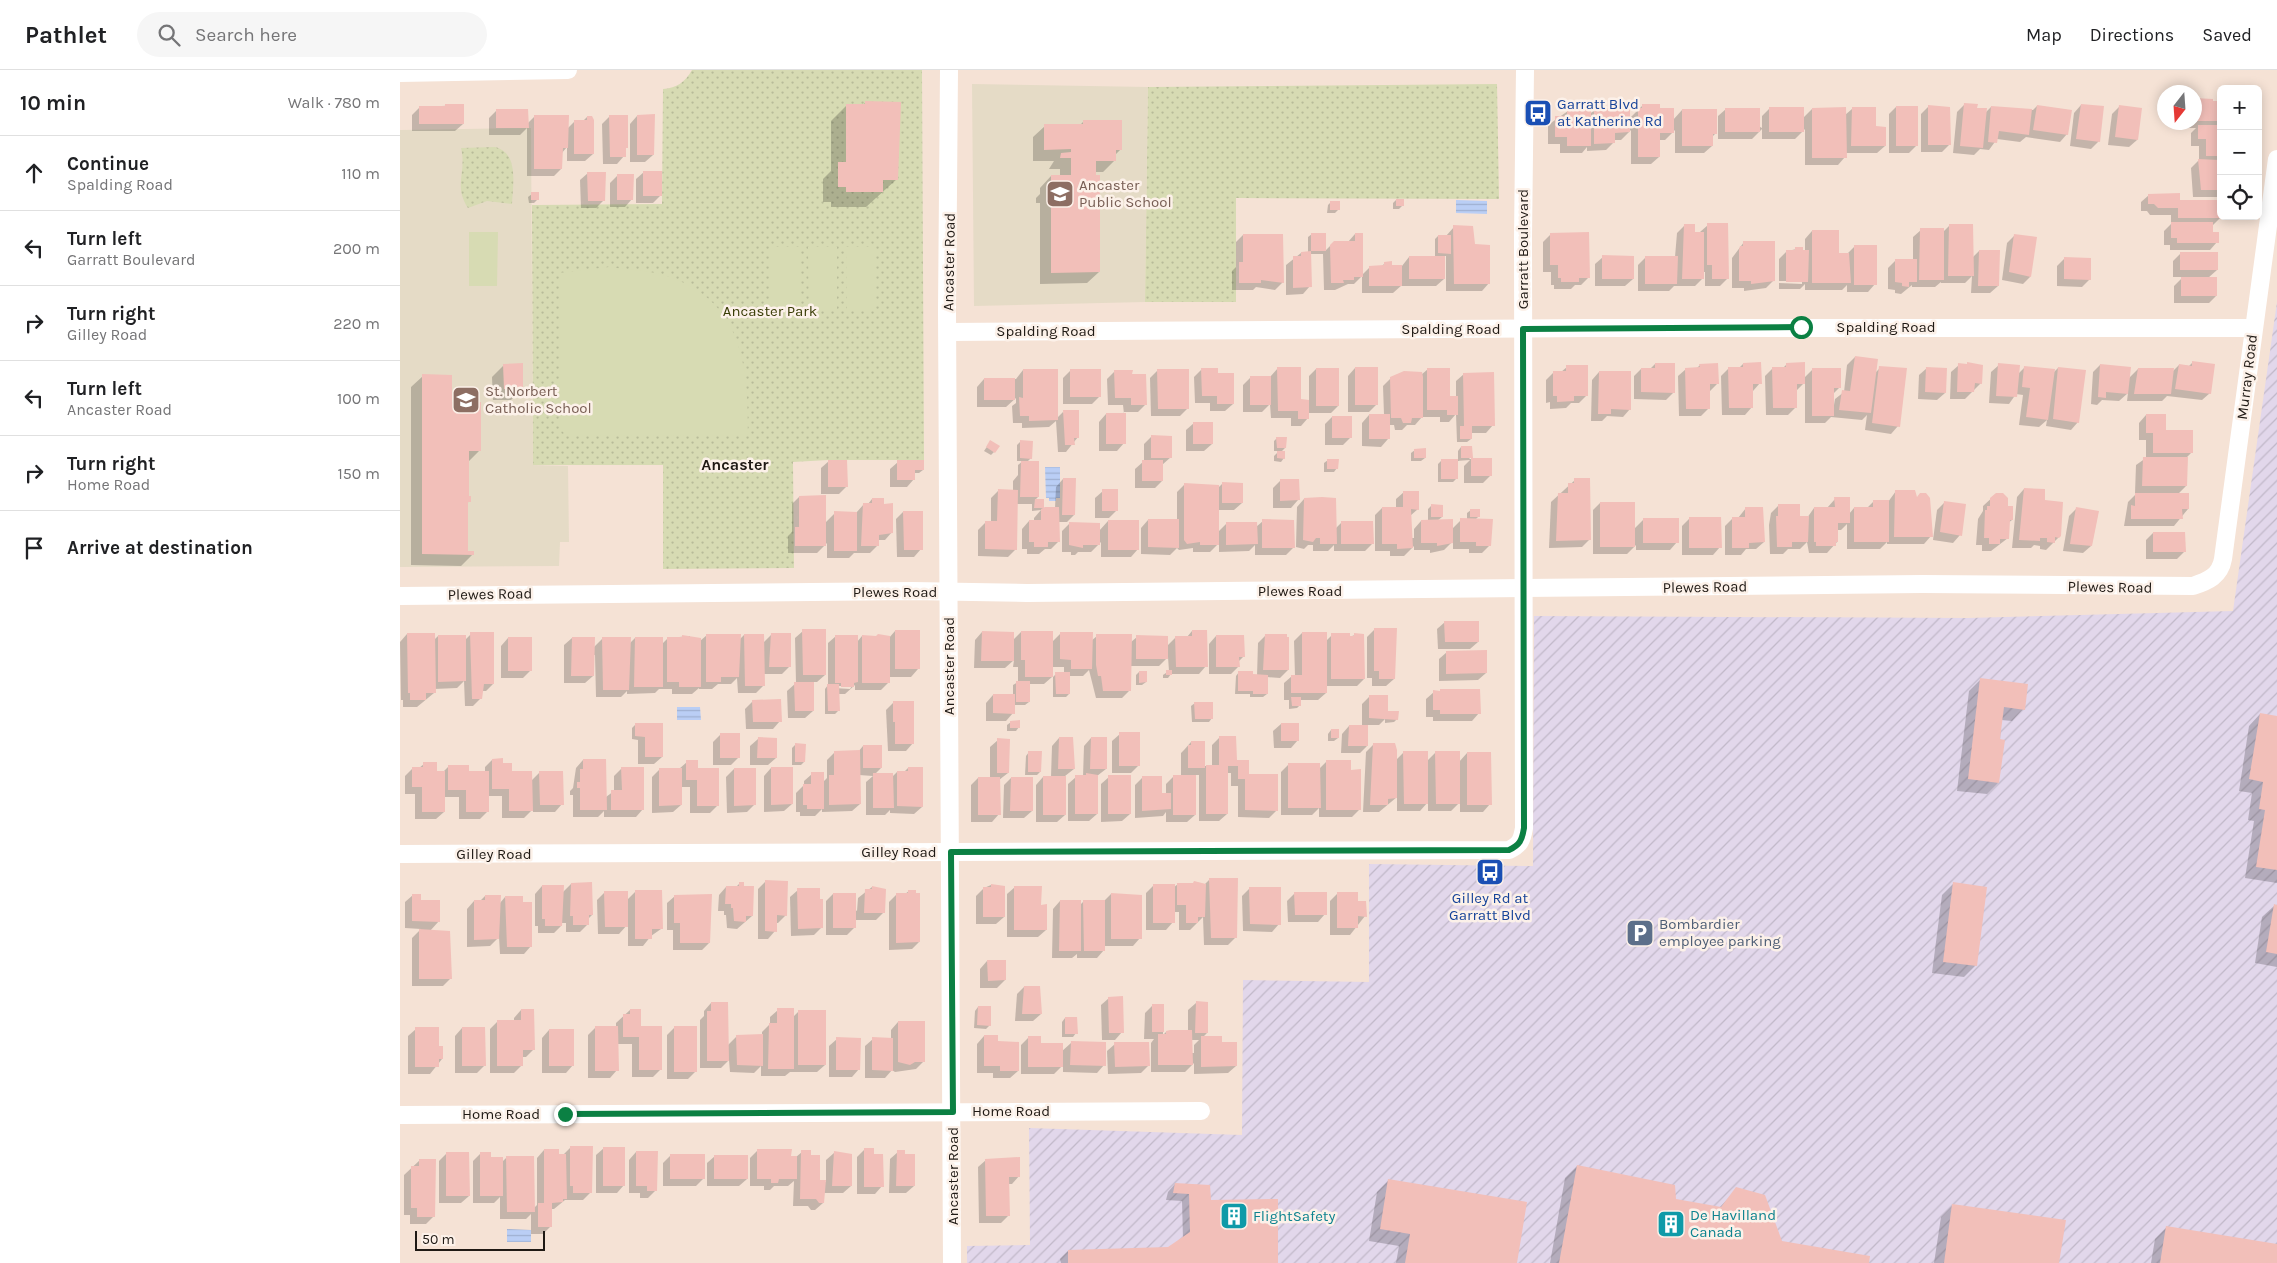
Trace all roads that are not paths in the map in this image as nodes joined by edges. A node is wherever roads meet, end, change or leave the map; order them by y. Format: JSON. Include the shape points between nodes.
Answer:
{"nodes":[{"id":1,"x":568,"y":70,"type":"edge"},
{"id":2,"x":949,"y":70,"type":"edge"},
{"id":3,"x":1525,"y":70,"type":"edge"},
{"id":4,"x":400,"y":73,"type":"edge"},
{"id":5,"x":2277,"y":159,"type":"edge"},
{"id":6,"x":2253,"y":328,"type":"junction"},
{"id":7,"x":1523,"y":329,"type":"junction"},
{"id":8,"x":949,"y":332,"type":"junction"},
{"id":9,"x":2200,"y":584,"type":"joint"},
{"id":10,"x":1525,"y":589,"type":"junction"},
{"id":11,"x":949,"y":592,"type":"junction"},
{"id":12,"x":400,"y":596,"type":"edge"},
{"id":13,"x":1518,"y":846,"type":"joint"},
{"id":14,"x":951,"y":852,"type":"junction"},
{"id":15,"x":400,"y":854,"type":"edge"},
{"id":16,"x":953,"y":1112,"type":"junction"},
{"id":17,"x":1201,"y":1112,"type":"dead end"},
{"id":18,"x":400,"y":1115,"type":"edge"},
{"id":19,"x":952,"y":1263,"type":"edge"}],
"edges":[{"from":1,"to":4,"type":"street"},
{"from":2,"to":8,"type":"street","name":"Ancaster Road"},
{"from":3,"to":7,"type":"street","name":"Garratt Boulevard"},
{"from":5,"to":6,"type":"street","name":"Murray Road"},
{"from":6,"to":7,"type":"street","name":"Spalding Road"},
{"from":6,"to":9,"type":"street","name":"Murray Road","via":[[2223,559],[2216,575]]},
{"from":7,"to":8,"type":"street","name":"Spalding Road"},
{"from":7,"to":10,"type":"street","name":"Garratt Boulevard"},
{"from":8,"to":11,"type":"street","name":"Ancaster Road"},
{"from":9,"to":10,"type":"street","name":"Plewes Road","via":[[2183,588],[1922,584]]},
{"from":10,"to":11,"type":"street","name":"Plewes Road"},
{"from":10,"to":13,"type":"street","name":"Garratt Boulevard","via":[[1524,828]]},
{"from":11,"to":12,"type":"street","name":"Plewes Road"},
{"from":11,"to":14,"type":"street","name":"Ancaster Road"},
{"from":13,"to":14,"type":"street","name":"Gilley Road","via":[[1509,850]]},
{"from":14,"to":15,"type":"street","name":"Gilley Road"},
{"from":14,"to":16,"type":"street","name":"Ancaster Road"},
{"from":16,"to":17,"type":"street","name":"Home Road"},
{"from":16,"to":18,"type":"street","name":"Home Road"},
{"from":16,"to":19,"type":"street","name":"Ancaster Road"}]}
